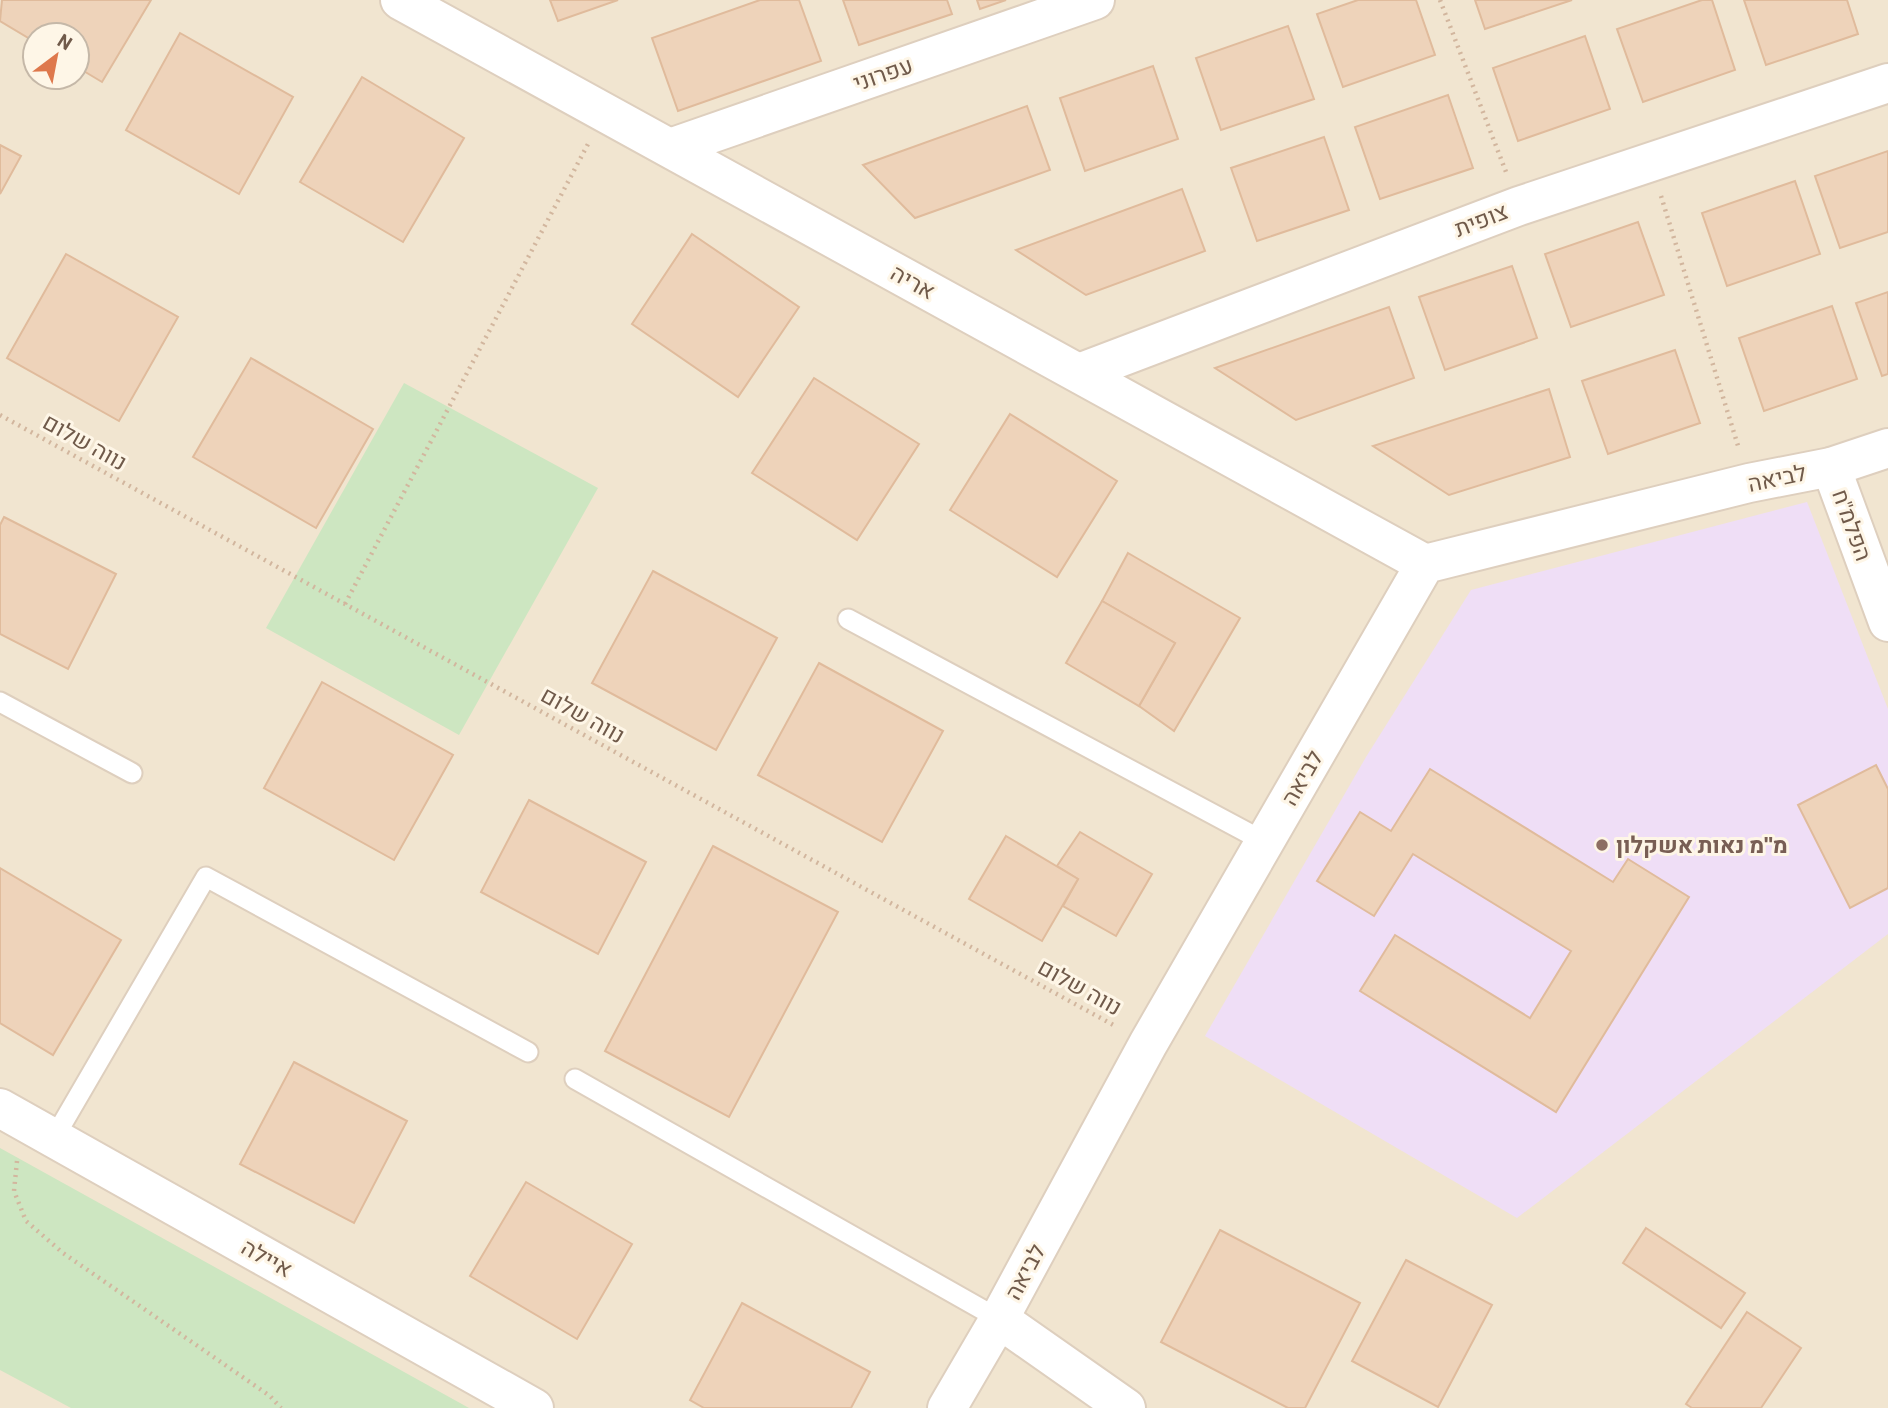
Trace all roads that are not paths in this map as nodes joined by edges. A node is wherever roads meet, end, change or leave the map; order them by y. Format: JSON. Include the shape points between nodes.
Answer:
{"nodes":[{"id":1,"x":400,"y":0,"type":"edge"},
{"id":2,"x":1095,"y":0,"type":"edge"},
{"id":3,"x":1888,"y":83,"type":"edge"},
{"id":4,"x":670,"y":148,"type":"junction"},
{"id":5,"x":1079,"y":373,"type":"junction"},
{"id":6,"x":1888,"y":448,"type":"edge"},
{"id":7,"x":1831,"y":467,"type":"junction"},
{"id":8,"x":1425,"y":564,"type":"junction"},
{"id":9,"x":848,"y":619,"type":"dead end"},
{"id":10,"x":1888,"y":622,"type":"edge"},
{"id":11,"x":0,"y":702,"type":"edge"},
{"id":12,"x":132,"y":774,"type":"dead end"},
{"id":13,"x":1265,"y":842,"type":"junction"},
{"id":14,"x":528,"y":1052,"type":"dead end"},
{"id":15,"x":575,"y":1079,"type":"dead end"},
{"id":16,"x":28,"y":1124,"type":"edge"},
{"id":17,"x":999,"y":1320,"type":"junction"},
{"id":18,"x":534,"y":1408,"type":"edge"},
{"id":19,"x":947,"y":1408,"type":"edge"},
{"id":20,"x":1126,"y":1408,"type":"edge"}],
"edges":[{"from":1,"to":4,"type":"street","name":"אריה"},
{"from":2,"to":4,"type":"street","name":"עפרוני"},
{"from":3,"to":5,"type":"street","name":"צופית","via":[[1519,206]]},
{"from":4,"to":5,"type":"street","name":"אריה"},
{"from":5,"to":8,"type":"street","name":"אריה"},
{"from":6,"to":7,"type":"street","name":"לביאה"},
{"from":7,"to":8,"type":"street","name":"לביאה"},
{"from":7,"to":10,"type":"street","name":"הפלמ\"ח"},
{"from":8,"to":13,"type":"street","name":"לביאה"},
{"from":9,"to":13,"type":"lane"},
{"from":11,"to":12,"type":"lane"},
{"from":13,"to":17,"type":"street","name":"לביאה","via":[[1148,1044]]},
{"from":14,"to":16,"type":"lane","via":[[206,877]]},
{"from":15,"to":17,"type":"lane"},
{"from":16,"to":18,"type":"street","name":"איילה"},
{"from":17,"to":19,"type":"street","name":"לביאה"},
{"from":17,"to":20,"type":"street"}]}
